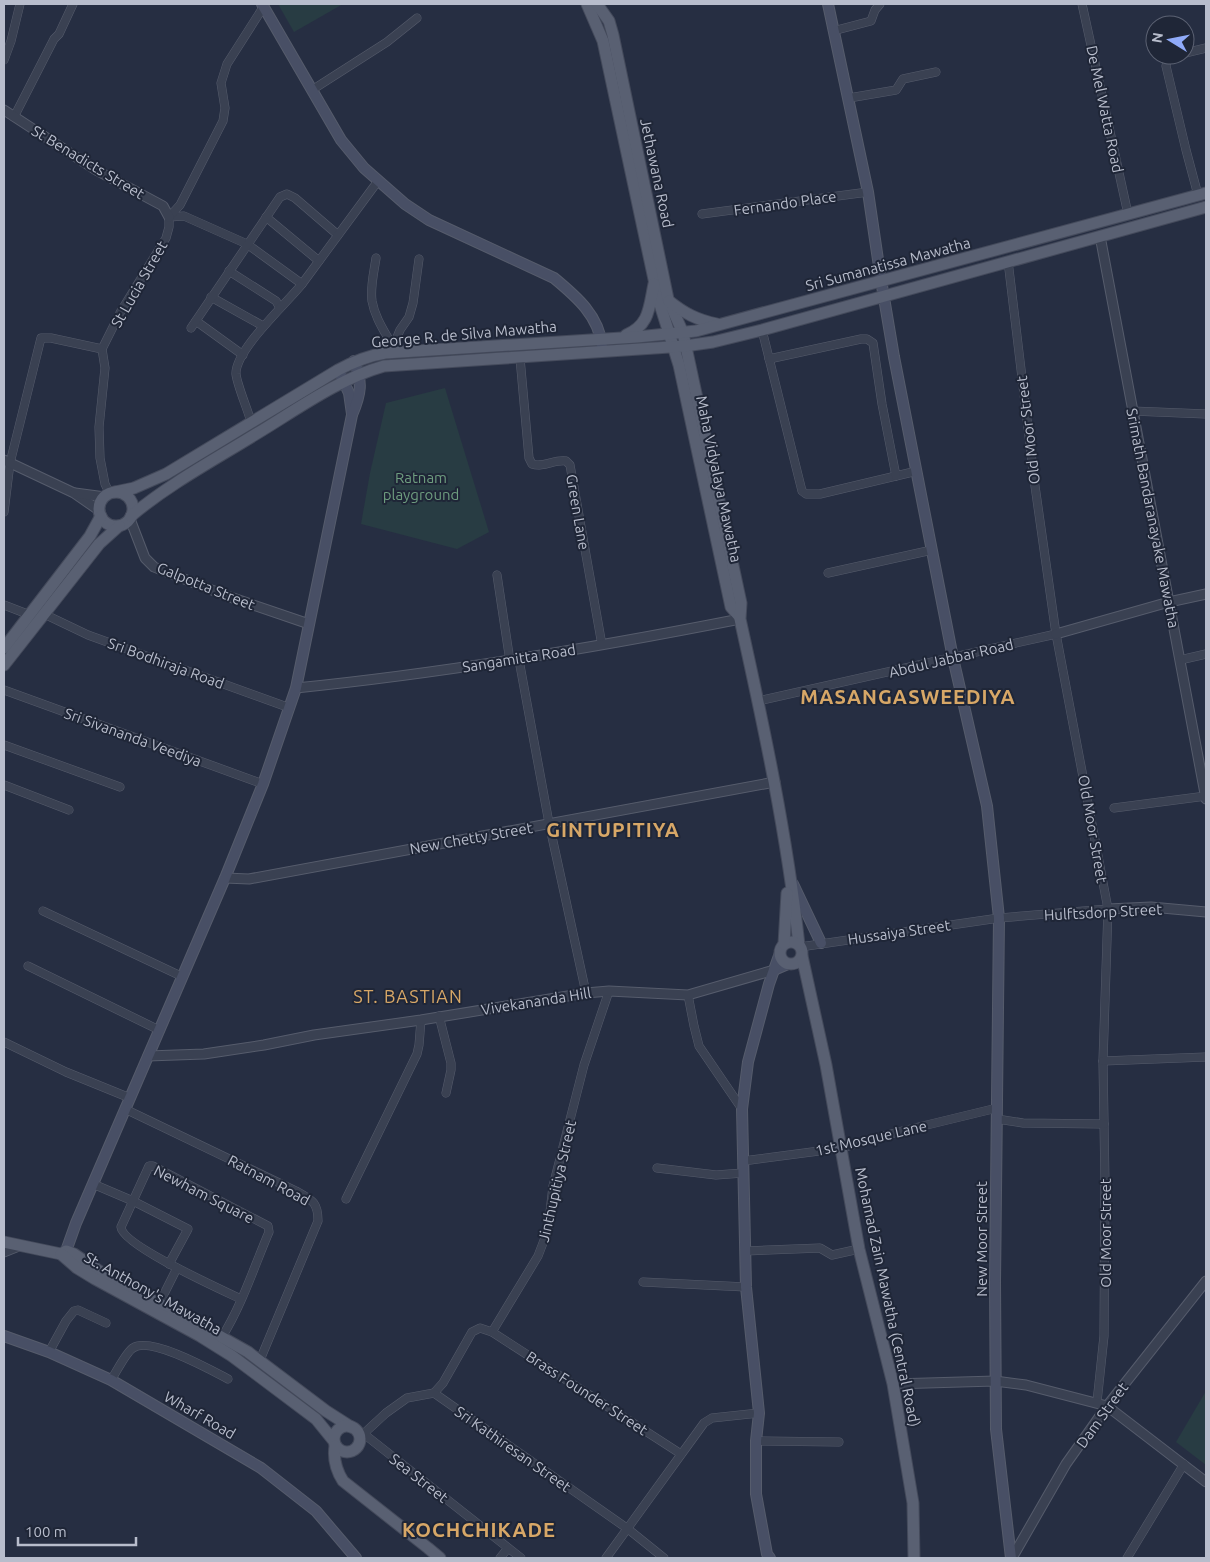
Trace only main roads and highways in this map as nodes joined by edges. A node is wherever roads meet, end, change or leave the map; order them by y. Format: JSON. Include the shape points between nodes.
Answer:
{"nodes":[{"id":1,"x":828,"y":4,"type":"edge"},
{"id":2,"x":263,"y":5,"type":"edge"},
{"id":3,"x":595,"y":7,"type":"edge"},
{"id":4,"x":1202,"y":194,"type":"edge"},
{"id":5,"x":1206,"y":207,"type":"edge"},
{"id":6,"x":881,"y":280,"type":"junction"},
{"id":7,"x":654,"y":281,"type":"junction"},
{"id":8,"x":884,"y":295,"type":"junction"},
{"id":9,"x":668,"y":300,"type":"junction"},
{"id":10,"x":723,"y":325,"type":"junction"},
{"id":11,"x":670,"y":333,"type":"junction"},
{"id":12,"x":682,"y":333,"type":"junction"},
{"id":13,"x":620,"y":337,"type":"junction"},
{"id":14,"x":601,"y":338,"type":"junction"},
{"id":15,"x":680,"y":346,"type":"junction"},
{"id":16,"x":603,"y":352,"type":"junction"},
{"id":17,"x":354,"y":361,"type":"junction"},
{"id":18,"x":338,"y":370,"type":"junction"},
{"id":19,"x":360,"y":375,"type":"junction"},
{"id":20,"x":344,"y":382,"type":"junction"},
{"id":21,"x":352,"y":415,"type":"junction"},
{"id":22,"x":110,"y":494,"type":"junction"},
{"id":23,"x":100,"y":514,"type":"junction"},
{"id":24,"x":130,"y":517,"type":"junction"},
{"id":25,"x":119,"y":526,"type":"junction"},
{"id":26,"x":4,"y":648,"type":"edge"},
{"id":27,"x":4,"y":665,"type":"edge"},
{"id":28,"x":789,"y":874,"type":"junction"},
{"id":29,"x":821,"y":943,"type":"road end"},
{"id":30,"x":782,"y":949,"type":"junction"},
{"id":31,"x":800,"y":949,"type":"junction"},
{"id":32,"x":788,"y":964,"type":"junction"},
{"id":33,"x":774,"y":970,"type":"junction"},
{"id":34,"x":75,"y":1227,"type":"junction"},
{"id":35,"x":4,"y":1242,"type":"edge"},
{"id":36,"x":64,"y":1252,"type":"junction"},
{"id":37,"x":82,"y":1259,"type":"junction"},
{"id":38,"x":4,"y":1336,"type":"edge"},
{"id":39,"x":351,"y":1427,"type":"junction"},
{"id":40,"x":337,"y":1446,"type":"junction"},
{"id":41,"x":356,"y":1558,"type":"edge"},
{"id":42,"x":440,"y":1558,"type":"edge"},
{"id":43,"x":770,"y":1558,"type":"edge"},
{"id":44,"x":914,"y":1558,"type":"edge"},
{"id":45,"x":1011,"y":1558,"type":"edge"}],
"edges":[{"from":1,"to":6,"type":"main road","name":"New Moor Street","via":[[868,192]]},
{"from":2,"to":14,"type":"main road","via":[[341,140],[364,168],[429,220],[554,278],[572,292],[594,318]]},
{"from":3,"to":7,"type":"main road","name":"Jethawana Road"},
{"from":3,"to":9,"type":"main road","name":"Jethawana Road","via":[[609,22],[613,35]]},
{"from":4,"to":6,"type":"main road","name":"Sri Sumanatissa Mawatha"},
{"from":5,"to":8,"type":"main road","name":"George R. de Silva Mawatha"},
{"from":6,"to":8,"type":"main road","name":"New Moor Street"},
{"from":6,"to":10,"type":"main road","name":"Sri Sumanatissa Mawatha"},
{"from":7,"to":11,"type":"main road","name":"Jethawana Road"},
{"from":7,"to":13,"type":"main road","via":[[645,321],[640,328]]},
{"from":8,"to":15,"type":"main road","name":"George R. de Silva Mawatha","via":[[762,330]]},
{"from":8,"to":45,"type":"main road","name":"New Moor Street","via":[[953,658],[987,806],[999,918],[995,1381],[996,1429]]},
{"from":9,"to":10,"type":"main road","via":[[689,316]]},
{"from":9,"to":12,"type":"main road","name":"Jethawana Road"},
{"from":10,"to":12,"type":"main road","name":"Sri Sumanatissa Mawatha"},
{"from":11,"to":12,"type":"main road","name":"Sri Sumanatissa Mawatha"},
{"from":11,"to":13,"type":"main road","name":"George R. de Silva Mawatha"},
{"from":11,"to":15,"type":"main road","name":"Jethawana Road"},
{"from":12,"to":15,"type":"main road","name":"Jethawana Road"},
{"from":13,"to":14,"type":"main road","name":"George R. de Silva Mawatha"},
{"from":14,"to":16,"type":"main road"},
{"from":14,"to":17,"type":"main road","name":"George R. de Silva Mawatha","via":[[392,350]]},
{"from":15,"to":16,"type":"main road","name":"George R. de Silva Mawatha"},
{"from":15,"to":28,"type":"main road","name":"Maha Vidyalaya Mawatha","via":[[731,606],[740,617],[775,782]]},
{"from":16,"to":19,"type":"main road","name":"George R. de Silva Mawatha","via":[[384,366]]},
{"from":17,"to":18,"type":"main road","name":"George R. de Silva Mawatha"},
{"from":17,"to":19,"type":"main road"},
{"from":18,"to":20,"type":"main road"},
{"from":18,"to":22,"type":"main road","name":"George R. de Silva Mawatha","via":[[166,474]]},
{"from":19,"to":20,"type":"main road","name":"George R. de Silva Mawatha"},
{"from":19,"to":21,"type":"main road","via":[[358,402]]},
{"from":20,"to":21,"type":"main road"},
{"from":20,"to":24,"type":"main road","name":"George R. de Silva Mawatha","via":[[174,484]]},
{"from":21,"to":34,"type":"main road","via":[[290,708],[263,784],[184,977]]},
{"from":22,"to":23,"type":"main road","via":[[102,501]]},
{"from":22,"to":24,"type":"main road","via":[[121,493],[130,500]]},
{"from":23,"to":25,"type":"main road","via":[[108,524]]},
{"from":23,"to":26,"type":"main road","via":[[90,536]]},
{"from":24,"to":25,"type":"main road"},
{"from":25,"to":27,"type":"main road","via":[[99,544]]},
{"from":28,"to":29,"type":"main road"},
{"from":28,"to":30,"type":"main road","name":"Maha Vidyalaya Mawatha"},
{"from":28,"to":31,"type":"main road","name":"Maha Vidyalaya Mawatha"},
{"from":30,"to":31,"type":"main road","via":[[790,942]]},
{"from":30,"to":32,"type":"main road","via":[[782,960]]},
{"from":30,"to":33,"type":"main road"},
{"from":31,"to":32,"type":"main road","via":[[795,963]]},
{"from":31,"to":44,"type":"main road","name":"Mohamad Zain Mawatha (Central Road)","via":[[842,1148],[859,1249],[892,1384],[913,1503]]},
{"from":32,"to":33,"type":"main road"},
{"from":33,"to":43,"type":"main road","via":[[748,1062],[742,1110],[746,1287],[758,1413],[756,1494]]},
{"from":34,"to":36,"type":"main road"},
{"from":34,"to":37,"type":"main road","via":[[74,1246]]},
{"from":35,"to":36,"type":"main road"},
{"from":36,"to":37,"type":"main road","name":"St. Anthony's Mawatha"},
{"from":36,"to":40,"type":"main road","name":"St. Anthony's Mawatha","via":[[71,1263],[120,1294],[225,1351],[316,1419]]},
{"from":37,"to":39,"type":"main road","name":"St. Anthony's Mawatha","via":[[114,1281],[260,1360]]},
{"from":38,"to":41,"type":"main road","name":"Wharf Road","via":[[111,1380],[261,1468],[316,1511]]},
{"from":39,"to":40,"type":"main road","via":[[339,1429],[334,1436]]},
{"from":39,"to":40,"type":"main road","via":[[362,1435],[360,1443],[351,1452]]},
{"from":40,"to":42,"type":"main road","via":[[349,1486]]}]}
